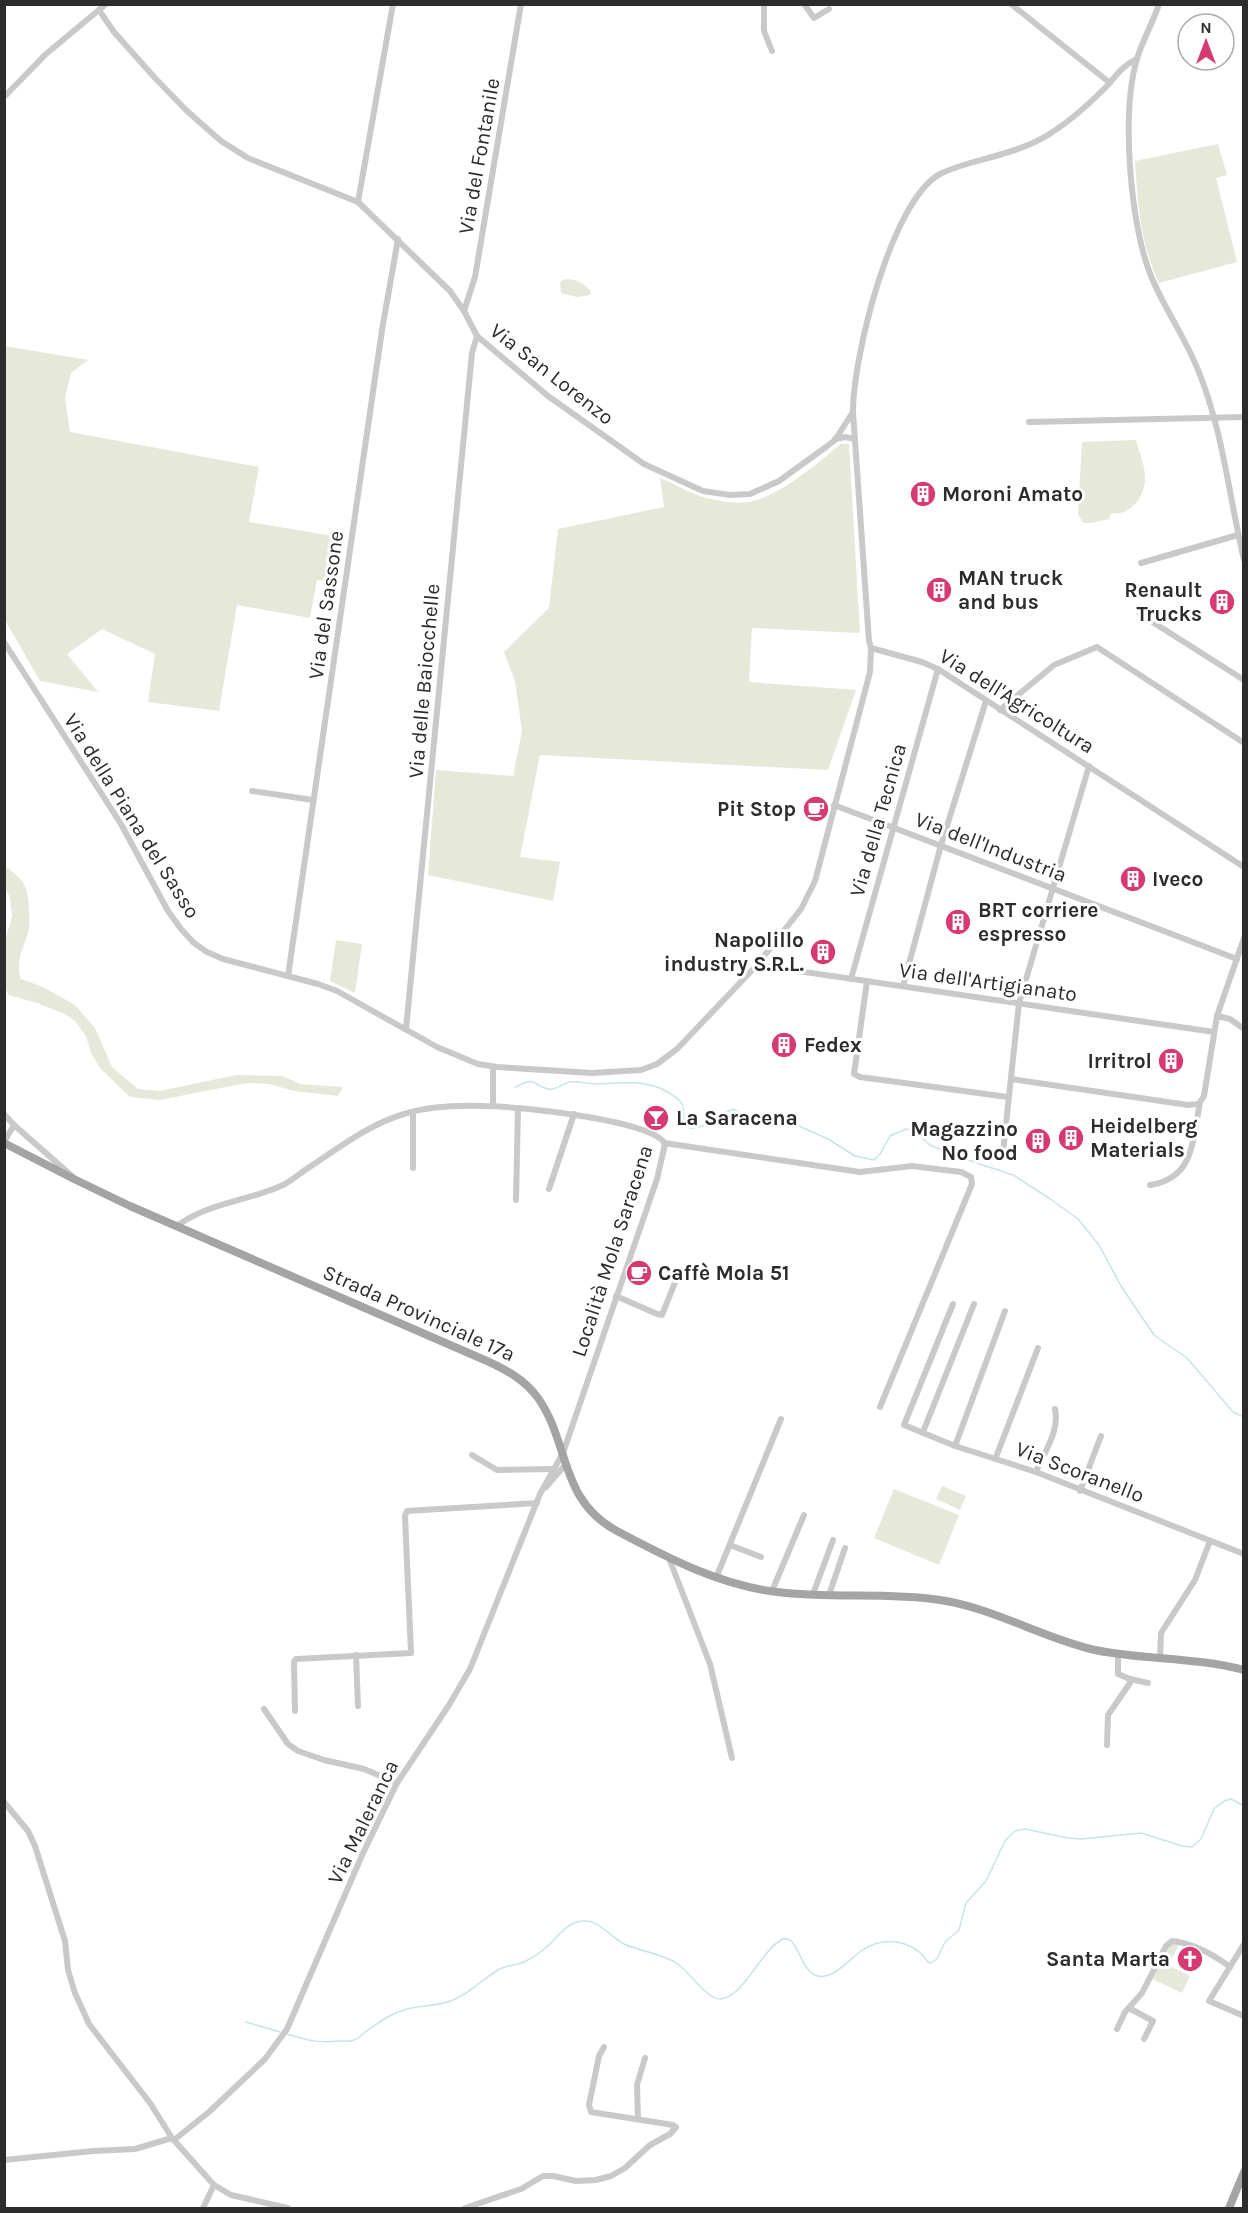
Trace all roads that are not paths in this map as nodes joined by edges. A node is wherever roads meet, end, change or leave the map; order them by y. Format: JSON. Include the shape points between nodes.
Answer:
{"nodes":[{"id":1,"x":106,"y":4,"type":"edge"},
{"id":2,"x":393,"y":4,"type":"edge"},
{"id":3,"x":521,"y":4,"type":"edge"},
{"id":4,"x":764,"y":4,"type":"edge"},
{"id":5,"x":804,"y":4,"type":"edge"},
{"id":6,"x":1011,"y":4,"type":"edge"},
{"id":7,"x":1159,"y":4,"type":"edge"},
{"id":8,"x":829,"y":9,"type":"dead end"},
{"id":9,"x":99,"y":10,"type":"junction"},
{"id":10,"x":772,"y":51,"type":"dead end"},
{"id":11,"x":1137,"y":59,"type":"junction"},
{"id":12,"x":1110,"y":83,"type":"junction"},
{"id":13,"x":4,"y":98,"type":"edge"},
{"id":14,"x":358,"y":202,"type":"junction"},
{"id":15,"x":398,"y":239,"type":"junction"},
{"id":16,"x":464,"y":311,"type":"junction"},
{"id":17,"x":477,"y":336,"type":"junction"},
{"id":18,"x":853,"y":412,"type":"junction"},
{"id":19,"x":1244,"y":417,"type":"edge"},
{"id":20,"x":1215,"y":418,"type":"junction"},
{"id":21,"x":1029,"y":422,"type":"dead end"},
{"id":22,"x":855,"y":439,"type":"junction"},
{"id":23,"x":835,"y":440,"type":"junction"},
{"id":24,"x":1238,"y":534,"type":"junction"},
{"id":25,"x":1244,"y":561,"type":"edge"},
{"id":26,"x":1141,"y":563,"type":"dead end"},
{"id":27,"x":1140,"y":614,"type":"dead end"},
{"id":28,"x":4,"y":642,"type":"edge"},
{"id":29,"x":871,"y":648,"type":"junction"},
{"id":30,"x":938,"y":669,"type":"junction"},
{"id":31,"x":1244,"y":680,"type":"edge"},
{"id":32,"x":986,"y":700,"type":"junction"},
{"id":33,"x":1000,"y":710,"type":"junction"},
{"id":34,"x":1244,"y":743,"type":"edge"},
{"id":35,"x":1089,"y":766,"type":"junction"},
{"id":36,"x":252,"y":791,"type":"dead end"},
{"id":37,"x":313,"y":800,"type":"junction"},
{"id":38,"x":834,"y":805,"type":"junction"},
{"id":39,"x":893,"y":828,"type":"junction"},
{"id":40,"x":941,"y":845,"type":"junction"},
{"id":41,"x":1244,"y":867,"type":"edge"},
{"id":42,"x":1052,"y":888,"type":"junction"},
{"id":43,"x":1244,"y":938,"type":"edge"},
{"id":44,"x":1237,"y":959,"type":"junction"},
{"id":45,"x":757,"y":965,"type":"junction"},
{"id":46,"x":288,"y":976,"type":"junction"},
{"id":47,"x":851,"y":979,"type":"junction"},
{"id":48,"x":867,"y":981,"type":"junction"},
{"id":49,"x":903,"y":986,"type":"junction"},
{"id":50,"x":1019,"y":1003,"type":"junction"},
{"id":51,"x":1217,"y":1016,"type":"junction"},
{"id":52,"x":406,"y":1029,"type":"junction"},
{"id":53,"x":1244,"y":1029,"type":"edge"},
{"id":54,"x":1214,"y":1032,"type":"junction"},
{"id":55,"x":492,"y":1067,"type":"junction"},
{"id":56,"x":1011,"y":1079,"type":"junction"},
{"id":57,"x":1008,"y":1097,"type":"junction"},
{"id":58,"x":1200,"y":1103,"type":"junction"},
{"id":59,"x":493,"y":1106,"type":"junction"},
{"id":60,"x":518,"y":1109,"type":"junction"},
{"id":61,"x":413,"y":1112,"type":"junction"},
{"id":62,"x":4,"y":1114,"type":"edge"},
{"id":63,"x":574,"y":1114,"type":"junction"},
{"id":64,"x":14,"y":1125,"type":"junction"},
{"id":65,"x":4,"y":1142,"type":"edge"},
{"id":66,"x":664,"y":1143,"type":"junction"},
{"id":67,"x":1003,"y":1152,"type":"dead end"},
{"id":68,"x":413,"y":1168,"type":"dead end"},
{"id":69,"x":76,"y":1180,"type":"junction"},
{"id":70,"x":1150,"y":1185,"type":"dead end"},
{"id":71,"x":549,"y":1189,"type":"dead end"},
{"id":72,"x":516,"y":1200,"type":"dead end"},
{"id":73,"x":177,"y":1226,"type":"junction"},
{"id":74,"x":681,"y":1270,"type":"dead end"},
{"id":75,"x":616,"y":1296,"type":"junction"},
{"id":76,"x":953,"y":1304,"type":"dead end"},
{"id":77,"x":974,"y":1304,"type":"dead end"},
{"id":78,"x":1005,"y":1311,"type":"dead end"},
{"id":79,"x":1038,"y":1348,"type":"dead end"},
{"id":80,"x":880,"y":1407,"type":"dead end"},
{"id":81,"x":1055,"y":1409,"type":"dead end"},
{"id":82,"x":781,"y":1419,"type":"dead end"},
{"id":83,"x":923,"y":1432,"type":"junction"},
{"id":84,"x":1101,"y":1436,"type":"dead end"},
{"id":85,"x":955,"y":1446,"type":"junction"},
{"id":86,"x":472,"y":1455,"type":"dead end"},
{"id":87,"x":996,"y":1457,"type":"junction"},
{"id":88,"x":563,"y":1461,"type":"junction"},
{"id":89,"x":554,"y":1469,"type":"junction"},
{"id":90,"x":1036,"y":1472,"type":"junction"},
{"id":91,"x":543,"y":1489,"type":"junction"},
{"id":92,"x":1080,"y":1491,"type":"junction"},
{"id":93,"x":537,"y":1503,"type":"junction"},
{"id":94,"x":804,"y":1515,"type":"dead end"},
{"id":95,"x":833,"y":1540,"type":"dead end"},
{"id":96,"x":1210,"y":1541,"type":"junction"},
{"id":97,"x":730,"y":1545,"type":"junction"},
{"id":98,"x":845,"y":1548,"type":"dead end"},
{"id":99,"x":1244,"y":1554,"type":"edge"},
{"id":100,"x":669,"y":1557,"type":"junction"},
{"id":101,"x":761,"y":1557,"type":"dead end"},
{"id":102,"x":716,"y":1578,"type":"junction"},
{"id":103,"x":772,"y":1591,"type":"junction"},
{"id":104,"x":813,"y":1594,"type":"junction"},
{"id":105,"x":829,"y":1595,"type":"junction"},
{"id":106,"x":1118,"y":1654,"type":"junction"},
{"id":107,"x":357,"y":1655,"type":"junction"},
{"id":108,"x":1160,"y":1658,"type":"junction"},
{"id":109,"x":1244,"y":1670,"type":"edge"},
{"id":110,"x":1130,"y":1679,"type":"junction"},
{"id":111,"x":1148,"y":1683,"type":"dead end"},
{"id":112,"x":358,"y":1706,"type":"dead end"},
{"id":113,"x":264,"y":1709,"type":"dead end"},
{"id":114,"x":295,"y":1711,"type":"dead end"},
{"id":115,"x":1107,"y":1745,"type":"dead end"},
{"id":116,"x":732,"y":1758,"type":"dead end"},
{"id":117,"x":397,"y":1783,"type":"junction"},
{"id":118,"x":4,"y":1802,"type":"edge"},
{"id":119,"x":1244,"y":1944,"type":"edge"},
{"id":120,"x":1230,"y":1967,"type":"junction"},
{"id":121,"x":1129,"y":2008,"type":"junction"},
{"id":122,"x":1244,"y":2016,"type":"edge"},
{"id":123,"x":1117,"y":2029,"type":"dead end"},
{"id":124,"x":1144,"y":2039,"type":"dead end"},
{"id":125,"x":604,"y":2047,"type":"dead end"},
{"id":126,"x":645,"y":2058,"type":"dead end"},
{"id":127,"x":638,"y":2118,"type":"junction"},
{"id":128,"x":173,"y":2139,"type":"junction"},
{"id":129,"x":4,"y":2160,"type":"edge"},
{"id":130,"x":1244,"y":2172,"type":"edge"},
{"id":131,"x":214,"y":2185,"type":"junction"},
{"id":132,"x":203,"y":2208,"type":"edge"},
{"id":133,"x":288,"y":2208,"type":"edge"},
{"id":134,"x":465,"y":2208,"type":"edge"},
{"id":135,"x":1229,"y":2208,"type":"edge"}],
"edges":[{"from":1,"to":9,"type":"street"},
{"from":2,"to":14,"type":"street"},
{"from":3,"to":16,"type":"street","name":"Via del Fontanile","via":[[476,276]]},
{"from":4,"to":10,"type":"street","via":[[764,31]]},
{"from":5,"to":8,"type":"street","via":[[814,18]]},
{"from":6,"to":12,"type":"street"},
{"from":7,"to":11,"type":"street"},
{"from":9,"to":13,"type":"street","via":[[46,54]]},
{"from":9,"to":14,"type":"street","name":"Via San Lorenzo","via":[[114,33],[155,78],[225,144],[248,158]]},
{"from":11,"to":12,"type":"street","via":[[1125,65]]},
{"from":11,"to":20,"type":"street","via":[[1129,138],[1135,220],[1150,276],[1198,370]]},
{"from":12,"to":18,"type":"street","via":[[1049,135],[1017,150],[944,172],[918,194],[901,224],[872,306],[856,368]]},
{"from":14,"to":15,"type":"street","name":"Via San Lorenzo"},
{"from":15,"to":16,"type":"street","name":"Via San Lorenzo","via":[[448,288]]},
{"from":15,"to":37,"type":"street","name":"Via del Sassone"},
{"from":16,"to":17,"type":"street","name":"Via San Lorenzo"},
{"from":17,"to":23,"type":"street","name":"Via San Lorenzo","via":[[537,387],[630,456],[703,491],[740,495],[759,492]]},
{"from":17,"to":52,"type":"street","name":"Via delle Baiocchelle","via":[[471,365]]},
{"from":18,"to":22,"type":"street"},
{"from":18,"to":23,"type":"street"},
{"from":19,"to":20,"type":"street"},
{"from":20,"to":21,"type":"street"},
{"from":20,"to":24,"type":"street"},
{"from":22,"to":23,"type":"street"},
{"from":22,"to":29,"type":"street"},
{"from":24,"to":25,"type":"street"},
{"from":24,"to":26,"type":"street"},
{"from":27,"to":31,"type":"street"},
{"from":28,"to":46,"type":"street","name":"Via della Piana del Sasso","via":[[121,824],[185,934],[214,956]]},
{"from":29,"to":30,"type":"street","name":"Via dell'Agricoltura"},
{"from":29,"to":38,"type":"street","via":[[869,680]]},
{"from":30,"to":32,"type":"street","name":"Via dell'Agricoltura"},
{"from":30,"to":39,"type":"street","name":"Via della Tecnica"},
{"from":32,"to":33,"type":"street","name":"Via dell'Agricoltura"},
{"from":32,"to":40,"type":"street"},
{"from":33,"to":34,"type":"street","via":[[1054,665],[1096,647]]},
{"from":33,"to":35,"type":"street","name":"Via dell'Agricoltura"},
{"from":35,"to":41,"type":"street","name":"Via dell'Agricoltura"},
{"from":35,"to":42,"type":"street"},
{"from":36,"to":37,"type":"street"},
{"from":37,"to":46,"type":"street","name":"Via del Sassone"},
{"from":38,"to":39,"type":"street","name":"Via dell'Industria"},
{"from":38,"to":45,"type":"street","name":"Via della Piana del Sasso","via":[[809,895]]},
{"from":39,"to":40,"type":"street","name":"Via dell'Industria"},
{"from":39,"to":47,"type":"street","name":"Via della Tecnica"},
{"from":40,"to":42,"type":"street","name":"Via dell'Industria"},
{"from":40,"to":49,"type":"street"},
{"from":42,"to":44,"type":"street","name":"Via dell'Industria"},
{"from":42,"to":50,"type":"street"},
{"from":43,"to":44,"type":"street"},
{"from":44,"to":51,"type":"street"},
{"from":45,"to":47,"type":"street","name":"Via dell'Artigianato"},
{"from":45,"to":55,"type":"street","name":"Via della Piana del Sasso","via":[[680,1046],[653,1066],[592,1073]]},
{"from":46,"to":52,"type":"street","name":"Via della Piana del Sasso","via":[[337,991]]},
{"from":47,"to":48,"type":"street","name":"Via dell'Artigianato"},
{"from":48,"to":49,"type":"street","name":"Via dell'Artigianato"},
{"from":48,"to":57,"type":"street","via":[[854,1074]]},
{"from":49,"to":50,"type":"street","name":"Via dell'Artigianato"},
{"from":50,"to":54,"type":"street","name":"Via dell'Artigianato"},
{"from":50,"to":56,"type":"street"},
{"from":51,"to":53,"type":"street"},
{"from":51,"to":54,"type":"street"},
{"from":52,"to":55,"type":"street","name":"Via della Piana del Sasso","via":[[454,1055]]},
{"from":54,"to":58,"type":"street"},
{"from":55,"to":59,"type":"street"},
{"from":56,"to":57,"type":"street"},
{"from":56,"to":58,"type":"street","via":[[1188,1105]]},
{"from":57,"to":67,"type":"street"},
{"from":58,"to":70,"type":"street","via":[[1190,1153],[1179,1174],[1166,1183]]},
{"from":59,"to":60,"type":"street","name":"Località Mola Saracena"},
{"from":59,"to":61,"type":"street","name":"Località Mola Saracena"},
{"from":60,"to":63,"type":"street","name":"Località Mola Saracena"},
{"from":60,"to":72,"type":"street"},
{"from":61,"to":68,"type":"street"},
{"from":61,"to":73,"type":"street","name":"Località Mola Saracena","via":[[375,1126],[283,1185],[195,1214]]},
{"from":62,"to":64,"type":"street"},
{"from":63,"to":66,"type":"street","name":"Località Mola Saracena","via":[[645,1131]]},
{"from":63,"to":71,"type":"street"},
{"from":64,"to":65,"type":"street"},
{"from":64,"to":69,"type":"street"},
{"from":65,"to":69,"type":"main road","name":"Strada Provinciale 17a"},
{"from":66,"to":75,"type":"street","name":"Località Mola Saracena","via":[[657,1179]]},
{"from":66,"to":80,"type":"street","via":[[860,1172],[912,1166],[961,1172],[971,1177],[972,1184]]},
{"from":69,"to":73,"type":"main road","name":"Strada Provinciale 17a"},
{"from":73,"to":88,"type":"main road","name":"Strada Provinciale 17a","via":[[502,1368],[539,1400]]},
{"from":74,"to":75,"type":"street","via":[[662,1315]]},
{"from":75,"to":88,"type":"street","name":"Località Mola Saracena"},
{"from":76,"to":83,"type":"street","name":"Via Scoranello","via":[[904,1425]]},
{"from":77,"to":83,"type":"street"},
{"from":78,"to":85,"type":"street"},
{"from":79,"to":87,"type":"street"},
{"from":81,"to":90,"type":"street","via":[[1055,1430]]},
{"from":82,"to":97,"type":"street"},
{"from":83,"to":85,"type":"street","name":"Via Scoranello"},
{"from":84,"to":92,"type":"street"},
{"from":85,"to":87,"type":"street","name":"Via Scoranello"},
{"from":86,"to":89,"type":"street","via":[[498,1470]]},
{"from":87,"to":90,"type":"street","name":"Via Scoranello"},
{"from":88,"to":89,"type":"street"},
{"from":88,"to":91,"type":"street","via":[[555,1478]]},
{"from":88,"to":100,"type":"main road","name":"Strada Provinciale 17a","via":[[581,1498],[598,1519]]},
{"from":89,"to":91,"type":"street"},
{"from":90,"to":92,"type":"street","name":"Via Scoranello"},
{"from":91,"to":93,"type":"street","name":"Via Maleranca"},
{"from":92,"to":96,"type":"street","name":"Via Scoranello"},
{"from":93,"to":107,"type":"street","via":[[406,1512],[411,1653]]},
{"from":93,"to":117,"type":"street","name":"Via Maleranca","via":[[465,1679]]},
{"from":94,"to":103,"type":"street"},
{"from":95,"to":104,"type":"street"},
{"from":96,"to":99,"type":"street","name":"Via Scoranello"},
{"from":96,"to":108,"type":"street","via":[[1196,1578],[1161,1633]]},
{"from":97,"to":101,"type":"street"},
{"from":97,"to":102,"type":"street"},
{"from":98,"to":105,"type":"street"},
{"from":100,"to":102,"type":"main road","name":"Strada Provinciale 17a"},
{"from":100,"to":116,"type":"street","via":[[710,1664]]},
{"from":102,"to":103,"type":"main road","name":"Strada Provinciale 17a"},
{"from":103,"to":104,"type":"main road","name":"Strada Provinciale 17a"},
{"from":104,"to":105,"type":"main road","name":"Strada Provinciale 17a"},
{"from":105,"to":106,"type":"main road","name":"Strada Provinciale 17a","via":[[947,1601]]},
{"from":106,"to":108,"type":"main road","name":"Strada Provinciale 17a"},
{"from":106,"to":110,"type":"street","via":[[1119,1675]]},
{"from":107,"to":112,"type":"street"},
{"from":107,"to":114,"type":"street","via":[[295,1659]]},
{"from":108,"to":109,"type":"main road","name":"Strada Provinciale 17a"},
{"from":110,"to":111,"type":"street"},
{"from":110,"to":115,"type":"street","via":[[1108,1715]]},
{"from":113,"to":117,"type":"street","via":[[288,1744],[298,1751],[364,1769]]},
{"from":117,"to":128,"type":"street","name":"Via Maleranca","via":[[280,2041],[210,2112]]},
{"from":118,"to":128,"type":"street","via":[[35,1846],[82,2013]]},
{"from":119,"to":120,"type":"street"},
{"from":120,"to":121,"type":"street","via":[[1188,1944],[1172,1941]]},
{"from":120,"to":122,"type":"street","via":[[1209,2001]]},
{"from":121,"to":123,"type":"street"},
{"from":121,"to":124,"type":"street","via":[[1153,2021]]},
{"from":125,"to":127,"type":"street","via":[[590,2110],[605,2116]]},
{"from":126,"to":127,"type":"street","via":[[637,2085]]},
{"from":127,"to":134,"type":"street","via":[[676,2127],[611,2176],[576,2181],[543,2176],[521,2189]]},
{"from":128,"to":129,"type":"street","via":[[135,2149]]},
{"from":128,"to":131,"type":"street"},
{"from":130,"to":135,"type":"main road"},
{"from":131,"to":132,"type":"street"},
{"from":131,"to":133,"type":"street","via":[[231,2195]]}]}
